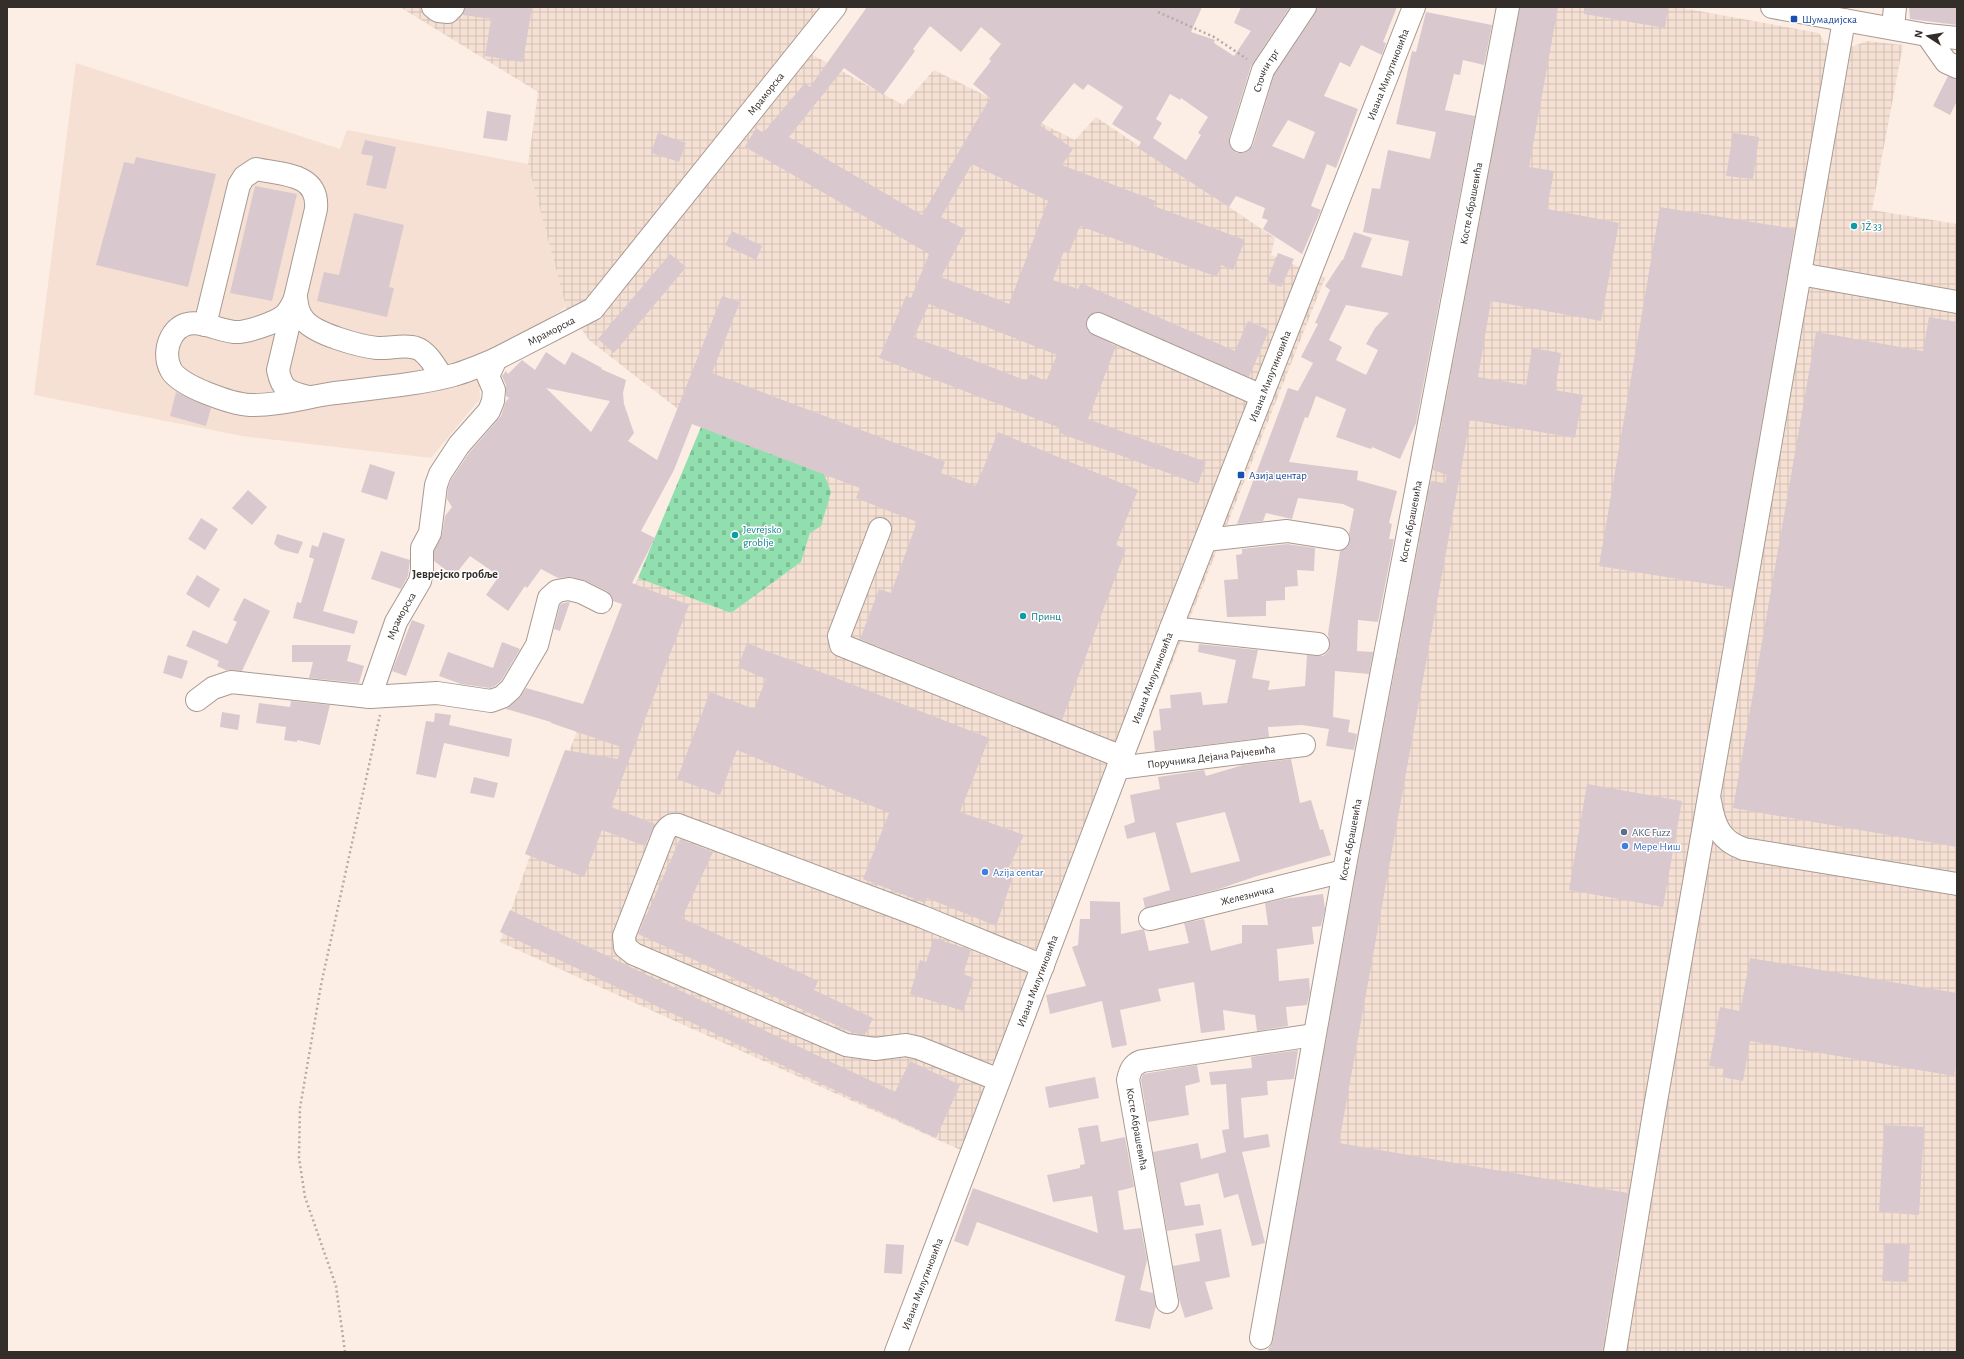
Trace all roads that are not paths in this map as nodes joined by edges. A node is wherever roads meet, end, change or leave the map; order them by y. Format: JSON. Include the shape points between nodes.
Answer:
{"nodes":[{"id":1,"x":433,"y":7,"type":"edge"},
{"id":2,"x":453,"y":7,"type":"edge"},
{"id":3,"x":835,"y":7,"type":"edge"},
{"id":4,"x":1305,"y":7,"type":"edge"},
{"id":5,"x":1414,"y":7,"type":"edge"},
{"id":6,"x":1508,"y":7,"type":"edge"},
{"id":7,"x":1774,"y":7,"type":"edge"},
{"id":8,"x":1894,"y":17,"type":"edge"},
{"id":9,"x":1844,"y":20,"type":"junction"},
{"id":10,"x":1927,"y":34,"type":"junction"},
{"id":11,"x":1957,"y":38,"type":"edge"},
{"id":12,"x":1957,"y":66,"type":"edge"},
{"id":13,"x":1241,"y":141,"type":"dead end"},
{"id":14,"x":1800,"y":274,"type":"junction"},
{"id":15,"x":296,"y":297,"type":"junction"},
{"id":16,"x":1957,"y":302,"type":"edge"},
{"id":17,"x":1098,"y":324,"type":"dead end"},
{"id":18,"x":206,"y":325,"type":"junction"},
{"id":19,"x":496,"y":359,"type":"junction"},
{"id":20,"x":442,"y":377,"type":"junction"},
{"id":21,"x":1262,"y":396,"type":"junction"},
{"id":22,"x":308,"y":397,"type":"junction"},
{"id":23,"x":880,"y":529,"type":"dead end"},
{"id":24,"x":1338,"y":539,"type":"dead end"},
{"id":25,"x":1206,"y":540,"type":"junction"},
{"id":26,"x":601,"y":602,"type":"dead end"},
{"id":27,"x":1171,"y":628,"type":"junction"},
{"id":28,"x":1318,"y":644,"type":"dead end"},
{"id":29,"x":377,"y":697,"type":"junction"},
{"id":30,"x":197,"y":700,"type":"dead end"},
{"id":31,"x":1304,"y":745,"type":"dead end"},
{"id":32,"x":1120,"y":763,"type":"junction"},
{"id":33,"x":1710,"y":796,"type":"junction"},
{"id":34,"x":1344,"y":871,"type":"junction"},
{"id":35,"x":1957,"y":884,"type":"edge"},
{"id":36,"x":1150,"y":919,"type":"dead end"},
{"id":37,"x":1043,"y":966,"type":"junction"},
{"id":38,"x":1313,"y":1035,"type":"junction"},
{"id":39,"x":1000,"y":1080,"type":"junction"},
{"id":40,"x":1167,"y":1302,"type":"dead end"},
{"id":41,"x":1261,"y":1338,"type":"dead end"},
{"id":42,"x":896,"y":1352,"type":"edge"},
{"id":43,"x":1615,"y":1352,"type":"edge"}],
"edges":[{"from":1,"to":2,"type":"street","via":[[438,11],[448,12]]},
{"from":3,"to":19,"type":"street","name":"Мраморска","via":[[593,309]]},
{"from":4,"to":13,"type":"street","name":"Сточни трг","via":[[1263,70]]},
{"from":5,"to":21,"type":"street","name":"Ивана Милутиновића"},
{"from":6,"to":34,"type":"street","name":"Косте Абрашевића"},
{"from":7,"to":9,"type":"street"},
{"from":8,"to":9,"type":"street"},
{"from":8,"to":10,"type":"street"},
{"from":9,"to":14,"type":"street"},
{"from":10,"to":11,"type":"street"},
{"from":10,"to":12,"type":"street","via":[[1942,56],[1950,64]]},
{"from":14,"to":16,"type":"street"},
{"from":14,"to":33,"type":"street"},
{"from":15,"to":18,"type":"street","via":[[285,315],[277,321],[234,332]]},
{"from":15,"to":18,"type":"street","via":[[316,209],[315,191],[301,178],[256,169],[244,177],[239,185]]},
{"from":15,"to":20,"type":"street","via":[[297,308],[305,321],[320,331],[338,339],[376,348],[416,348],[424,353]]},
{"from":15,"to":22,"type":"street","via":[[278,370],[284,388]]},
{"from":17,"to":21,"type":"street"},
{"from":18,"to":22,"type":"street","via":[[185,324],[173,334],[167,357],[172,372],[178,379],[240,404],[264,404]]},
{"from":19,"to":20,"type":"street"},
{"from":19,"to":29,"type":"street","name":"Мраморска","via":[[488,376],[494,390],[489,411],[459,445],[440,474],[436,485],[430,533],[422,548],[420,580],[396,622]]},
{"from":20,"to":22,"type":"street"},
{"from":21,"to":25,"type":"street","name":"Ивана Милутиновића"},
{"from":23,"to":32,"type":"street","via":[[839,636],[841,644]]},
{"from":24,"to":25,"type":"street","via":[[1287,531]]},
{"from":25,"to":27,"type":"street","name":"Ивана Милутиновића"},
{"from":26,"to":29,"type":"street","via":[[569,589],[557,591],[549,598],[536,645],[511,689],[502,697],[491,701],[437,693]]},
{"from":27,"to":28,"type":"street"},
{"from":27,"to":32,"type":"street","name":"Ивана Милутиновића"},
{"from":29,"to":30,"type":"street","via":[[231,682],[212,688]]},
{"from":31,"to":32,"type":"street","name":"Поручника Дејана Рајчевића"},
{"from":32,"to":37,"type":"street","name":"Ивана Милутиновића"},
{"from":33,"to":35,"type":"street","via":[[1717,826],[1732,845]]},
{"from":33,"to":43,"type":"street"},
{"from":34,"to":36,"type":"street","name":"Железничка"},
{"from":34,"to":38,"type":"street","name":"Косте Абрашевића"},
{"from":37,"to":39,"type":"street","name":"Ивана Милутиновића"},
{"from":37,"to":39,"type":"street","via":[[923,917],[678,824],[673,824],[664,833],[624,936],[625,947],[634,954],[846,1045],[875,1049],[906,1045]]},
{"from":38,"to":40,"type":"street","name":"Косте Абрашевића","via":[[1142,1061],[1132,1067],[1128,1080]]},
{"from":38,"to":41,"type":"street","name":"Косте Абрашевића"},
{"from":39,"to":42,"type":"street","name":"Ивана Милутиновића"}]}
